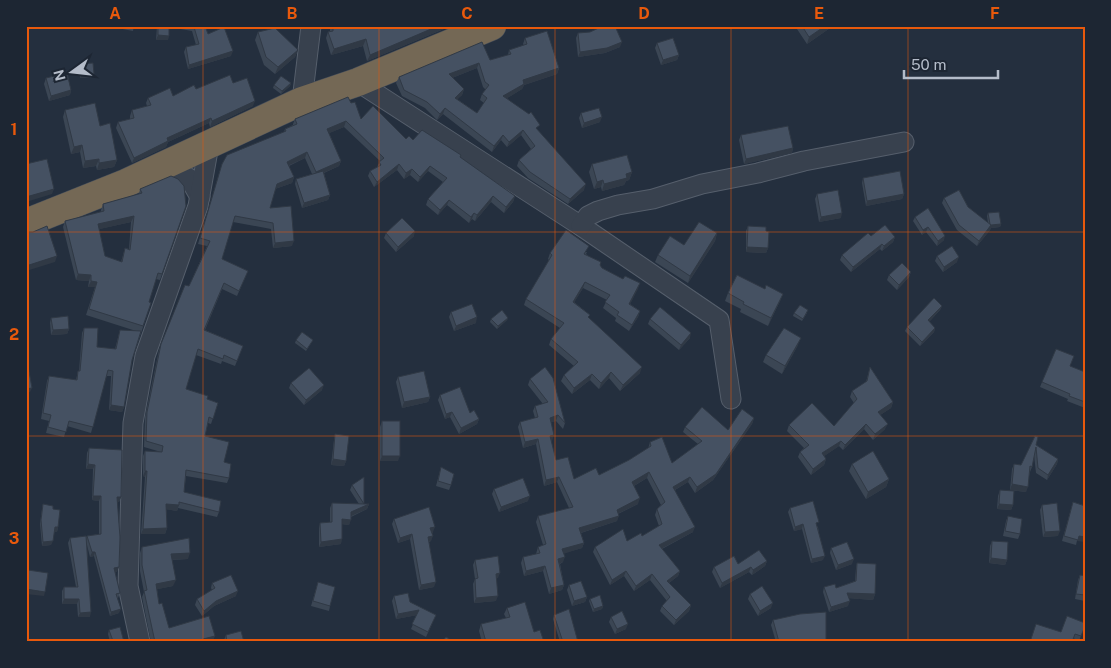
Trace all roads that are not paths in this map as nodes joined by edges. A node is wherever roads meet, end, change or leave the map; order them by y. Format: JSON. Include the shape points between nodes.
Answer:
{"nodes":[{"id":1,"x":311,"y":26,"type":"edge"},
{"id":2,"x":492,"y":26,"type":"edge"},
{"id":3,"x":358,"y":82,"type":"junction"},
{"id":4,"x":302,"y":101,"type":"junction"},
{"id":5,"x":904,"y":142,"type":"dead end"},
{"id":6,"x":209,"y":146,"type":"junction"},
{"id":7,"x":161,"y":167,"type":"junction"},
{"id":8,"x":200,"y":197,"type":"junction"},
{"id":9,"x":26,"y":223,"type":"edge"},
{"id":10,"x":580,"y":226,"type":"junction"},
{"id":11,"x":731,"y":399,"type":"dead end"},
{"id":12,"x":140,"y":642,"type":"edge"}],
"edges":[{"from":1,"to":4,"type":"street"},
{"from":2,"to":3,"type":"highway"},
{"from":3,"to":4,"type":"highway"},
{"from":3,"to":10,"type":"street"},
{"from":4,"to":6,"type":"highway"},
{"from":5,"to":10,"type":"street","via":[[812,159],[618,205],[588,216]]},
{"from":6,"to":7,"type":"highway"},
{"from":6,"to":8,"type":"street"},
{"from":7,"to":8,"type":"street","via":[[189,178]]},
{"from":7,"to":9,"type":"highway"},
{"from":8,"to":12,"type":"street","via":[[145,356],[133,423],[128,586]]},
{"from":10,"to":11,"type":"street","via":[[719,320]]}]}
